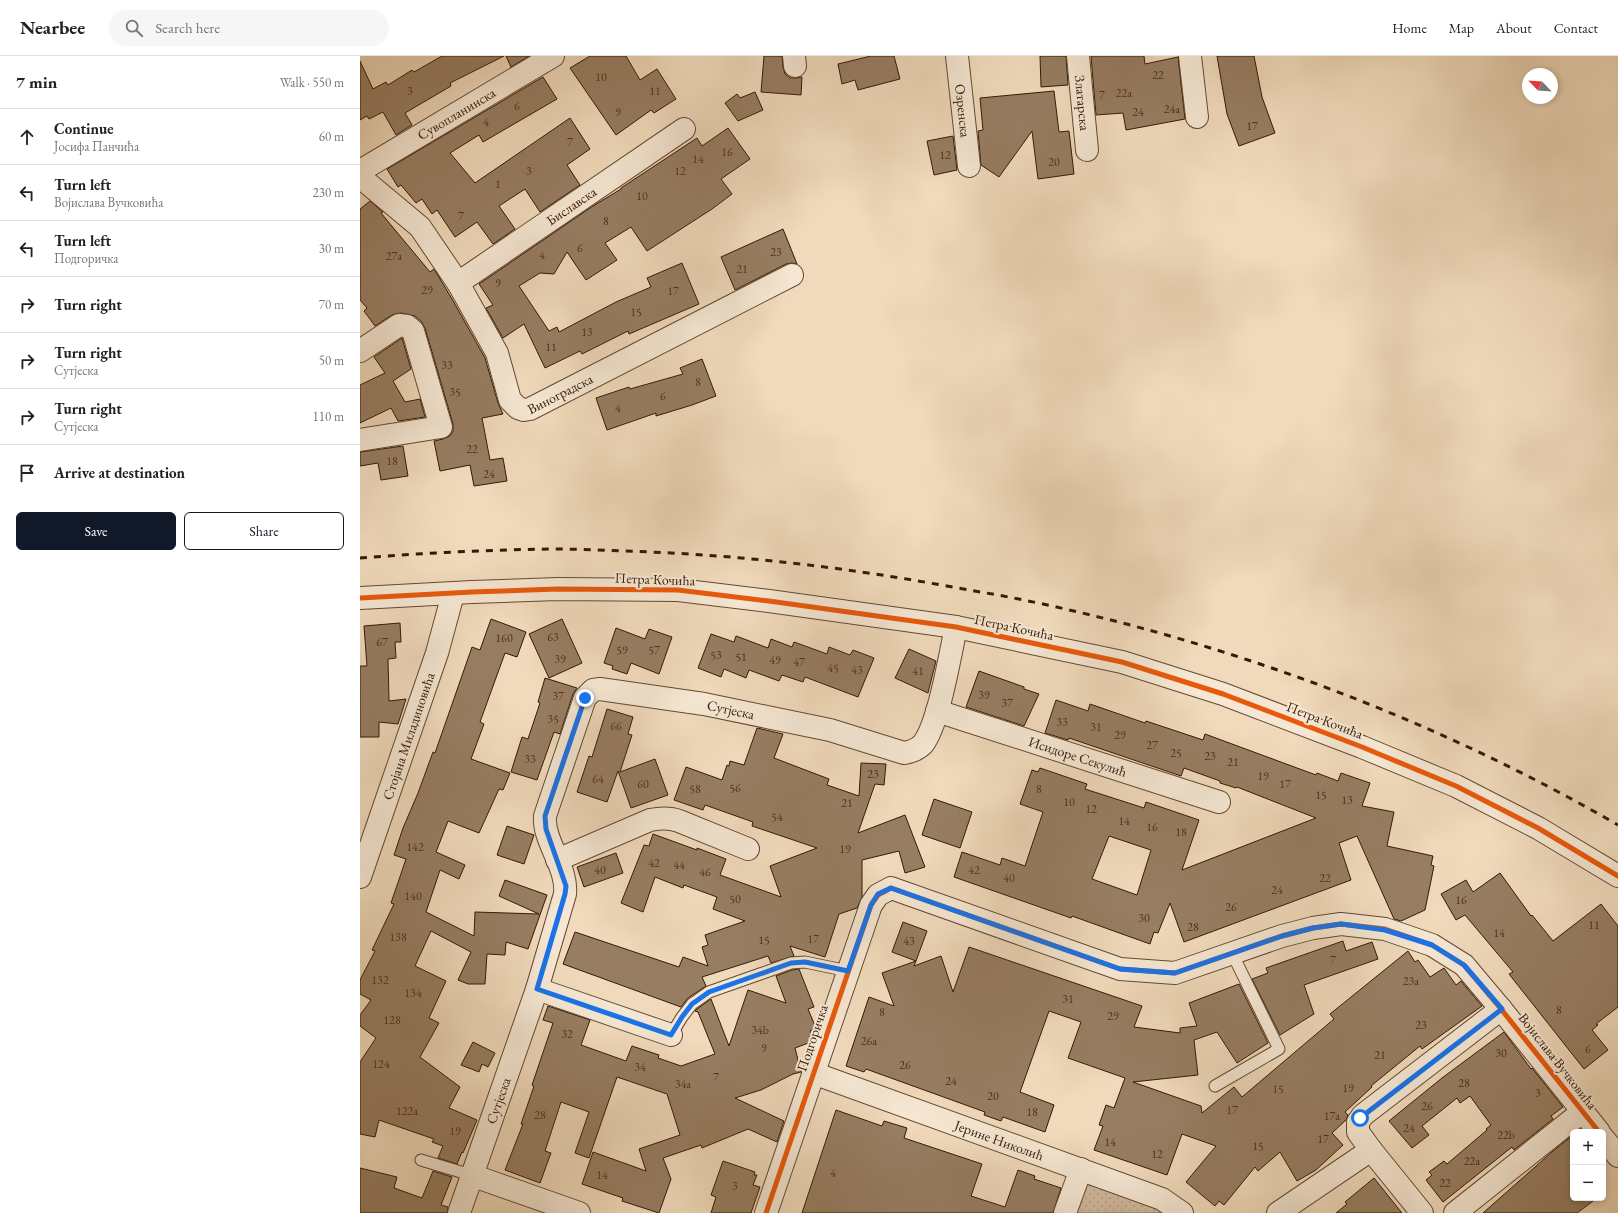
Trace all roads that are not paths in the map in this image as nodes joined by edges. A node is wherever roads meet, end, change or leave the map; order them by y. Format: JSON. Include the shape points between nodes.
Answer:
{"nodes":[{"id":1,"x":553,"y":56,"type":"edge"},
{"id":2,"x":957,"y":56,"type":"edge"},
{"id":3,"x":1078,"y":56,"type":"edge"},
{"id":4,"x":1190,"y":56,"type":"edge"},
{"id":5,"x":1197,"y":117,"type":"dead end"},
{"id":6,"x":684,"y":129,"type":"dead end"},
{"id":7,"x":1087,"y":150,"type":"dead end"},
{"id":8,"x":969,"y":166,"type":"dead end"},
{"id":9,"x":360,"y":171,"type":"edge"},
{"id":10,"x":360,"y":176,"type":"edge"},
{"id":11,"x":792,"y":275,"type":"dead end"},
{"id":12,"x":458,"y":283,"type":"junction"},
{"id":13,"x":360,"y":351,"type":"edge"},
{"id":14,"x":360,"y":440,"type":"edge"},
{"id":15,"x":453,"y":594,"type":"junction"},
{"id":16,"x":360,"y":598,"type":"edge"},
{"id":17,"x":956,"y":627,"type":"junction"},
{"id":18,"x":937,"y":711,"type":"junction"},
{"id":19,"x":1219,"y":802,"type":"dead end"},
{"id":20,"x":748,"y":849,"type":"dead end"},
{"id":21,"x":557,"y":860,"type":"junction"},
{"id":22,"x":1618,"y":876,"type":"edge"},
{"id":23,"x":360,"y":877,"type":"edge"},
{"id":24,"x":899,"y":890,"type":"joint"},
{"id":25,"x":1232,"y":953,"type":"junction"},
{"id":26,"x":848,"y":971,"type":"junction"},
{"id":27,"x":537,"y":989,"type":"junction"},
{"id":28,"x":1502,"y":1009,"type":"junction"},
{"id":29,"x":671,"y":1035,"type":"joint"},
{"id":30,"x":813,"y":1073,"type":"junction"},
{"id":31,"x":1215,"y":1086,"type":"dead end"},
{"id":32,"x":1582,"y":1112,"type":"junction"},
{"id":33,"x":1596,"y":1129,"type":"edge"},
{"id":34,"x":1606,"y":1142,"type":"edge"},
{"id":35,"x":1371,"y":1150,"type":"junction"},
{"id":36,"x":1618,"y":1156,"type":"edge"},
{"id":37,"x":421,"y":1160,"type":"dead end"},
{"id":38,"x":1081,"y":1169,"type":"junction"},
{"id":39,"x":471,"y":1175,"type":"junction"},
{"id":40,"x":459,"y":1213,"type":"edge"},
{"id":41,"x":579,"y":1213,"type":"edge"},
{"id":42,"x":766,"y":1213,"type":"edge"},
{"id":43,"x":1065,"y":1213,"type":"edge"},
{"id":44,"x":1182,"y":1213,"type":"edge"},
{"id":45,"x":1278,"y":1213,"type":"edge"},
{"id":46,"x":1422,"y":1213,"type":"edge"},
{"id":47,"x":1455,"y":1213,"type":"edge"}],
"edges":[{"from":1,"to":9,"type":"street","name":"Сувопланинска"},
{"from":2,"to":8,"type":"street","name":"Озренска"},
{"from":3,"to":7,"type":"street","name":"Златарска"},
{"from":4,"to":5,"type":"street"},
{"from":6,"to":12,"type":"street","name":"Биславска"},
{"from":10,"to":12,"type":"street","name":"Виноградска","via":[[420,227]]},
{"from":11,"to":12,"type":"street","name":"Виноградска","via":[[524,410],[510,400],[497,353]]},
{"from":13,"to":14,"type":"street","via":[[399,325],[408,326],[412,331],[440,427]]},
{"from":15,"to":16,"type":"street","name":"Петра Кочића"},
{"from":15,"to":17,"type":"street","name":"Петра Кочића","via":[[558,590],[678,590]]},
{"from":15,"to":23,"type":"street","name":"Стојана Миладиновића","via":[[437,653]]},
{"from":17,"to":18,"type":"street","name":"Сутјеска"},
{"from":17,"to":22,"type":"street","name":"Петра Кочића","via":[[1122,662],[1222,694],[1456,786],[1538,828]]},
{"from":18,"to":19,"type":"street","name":"Исидоре Секулић"},
{"from":18,"to":21,"type":"street","name":"Сутјеска","via":[[929,735],[922,745],[904,753],[830,730],[704,704],[593,690],[585,698],[545,816],[545,825]]},
{"from":20,"to":21,"type":"street","via":[[679,821],[658,818]]},
{"from":21,"to":27,"type":"street","name":"Сутјеска","via":[[564,879],[565,894]]},
{"from":24,"to":25,"type":"street","name":"Војислава Вучковића","via":[[1120,969],[1175,973]]},
{"from":24,"to":26,"type":"street","name":"Подгоричка","via":[[891,888],[883,891],[875,899]]},
{"from":25,"to":28,"type":"street","name":"Војислава Вучковића","via":[[1313,928],[1341,924],[1385,930],[1432,945],[1464,965]]},
{"from":25,"to":31,"type":"lane","via":[[1279,1049]]},
{"from":26,"to":29,"type":"lane","via":[[805,962],[791,963],[709,992],[692,1004]]},
{"from":26,"to":30,"type":"street","name":"Подгоричка"},
{"from":27,"to":29,"type":"street"},
{"from":27,"to":39,"type":"street","name":"Сутјеска"},
{"from":28,"to":32,"type":"street","name":"Војислава Вучковића"},
{"from":28,"to":35,"type":"street","via":[[1363,1115],[1358,1122],[1358,1132]]},
{"from":30,"to":38,"type":"street","name":"Јерине Николић"},
{"from":30,"to":42,"type":"street","name":"Подгоричка"},
{"from":32,"to":33,"type":"street","name":"Војислава Вучковића"},
{"from":32,"to":47,"type":"street"},
{"from":34,"to":36,"type":"street"},
{"from":35,"to":45,"type":"street"},
{"from":35,"to":46,"type":"street"},
{"from":37,"to":39,"type":"lane"},
{"from":38,"to":43,"type":"street"},
{"from":38,"to":44,"type":"street","name":"Јерине Николић","via":[[1162,1199]]},
{"from":39,"to":40,"type":"street","name":"Сутјеска"},
{"from":39,"to":41,"type":"street"}]}
